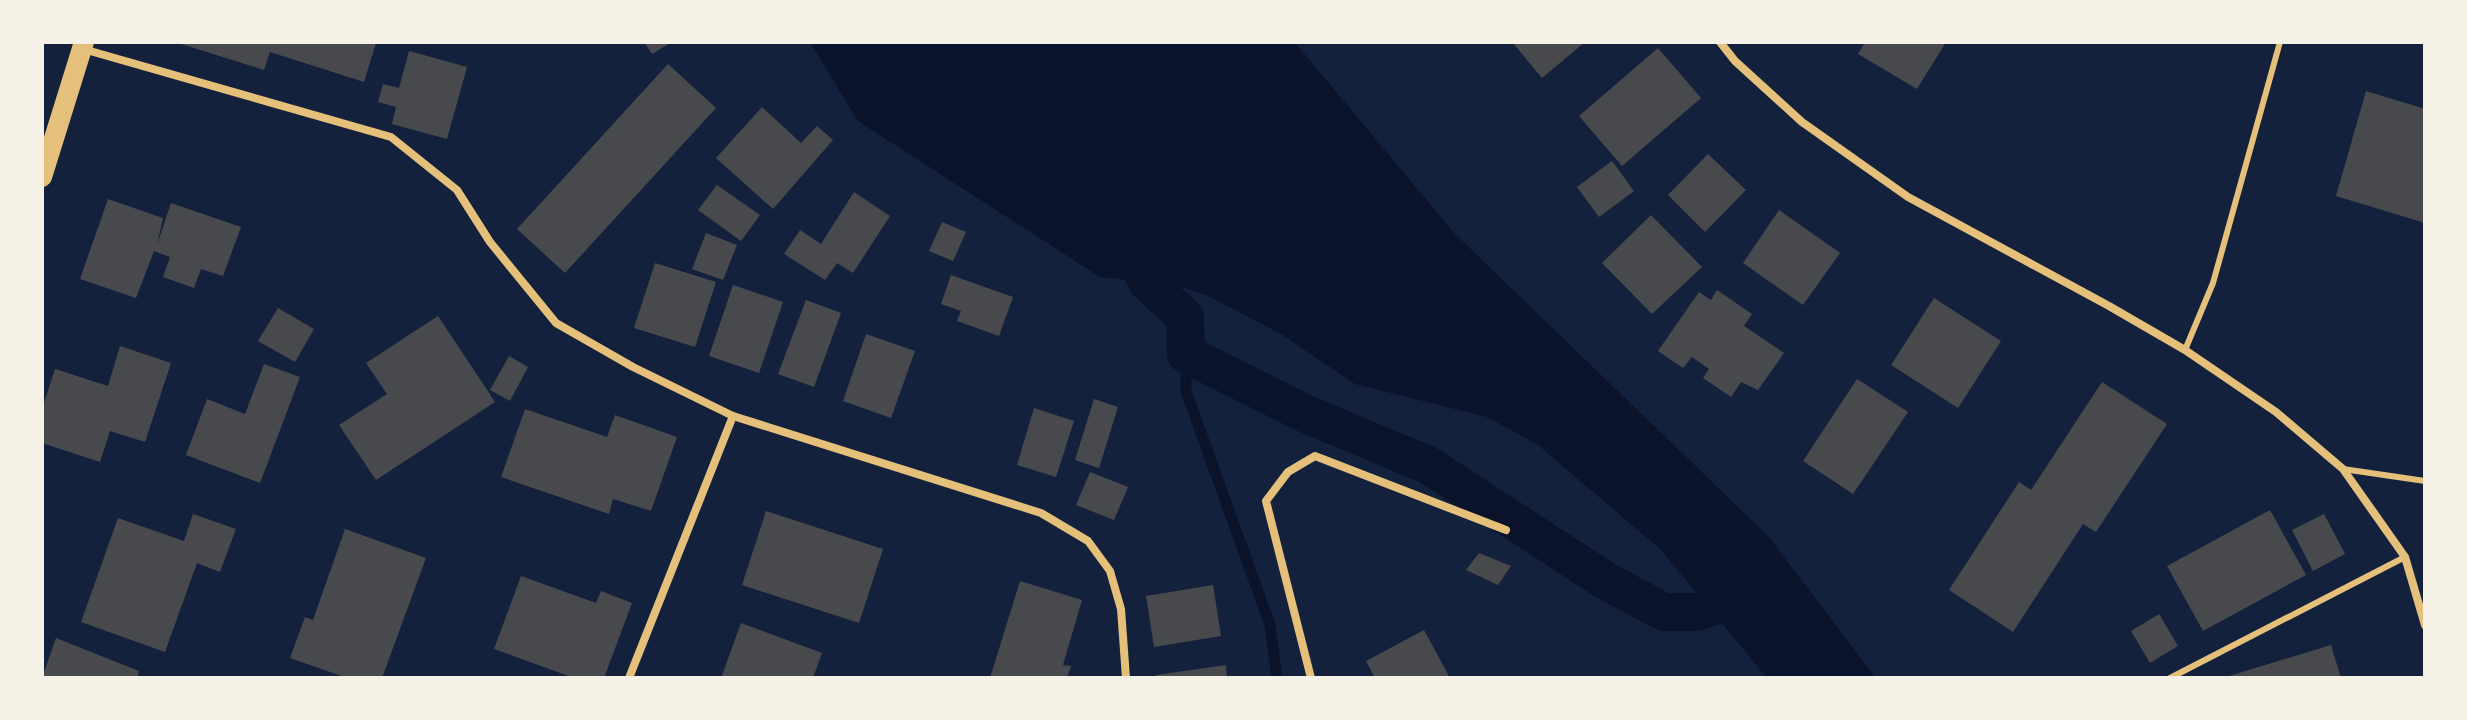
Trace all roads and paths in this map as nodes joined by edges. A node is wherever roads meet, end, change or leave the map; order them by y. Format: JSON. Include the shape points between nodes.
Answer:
{"nodes":[{"id":1,"x":1720,"y":42,"type":"edge"},
{"id":2,"x":2280,"y":42,"type":"edge"},
{"id":3,"x":83,"y":46,"type":"edge"},
{"id":4,"x":42,"y":177,"type":"edge"},
{"id":5,"x":2185,"y":350,"type":"junction"},
{"id":6,"x":733,"y":416,"type":"junction"},
{"id":7,"x":2343,"y":469,"type":"junction"},
{"id":8,"x":2425,"y":481,"type":"edge"},
{"id":9,"x":1506,"y":530,"type":"dead end"},
{"id":10,"x":2405,"y":557,"type":"junction"},
{"id":11,"x":2425,"y":625,"type":"edge"},
{"id":12,"x":629,"y":678,"type":"edge"},
{"id":13,"x":1126,"y":678,"type":"edge"},
{"id":14,"x":1311,"y":678,"type":"edge"},
{"id":15,"x":2170,"y":678,"type":"edge"}],
"edges":[{"from":1,"to":5,"type":"street","via":[[1802,122],[1908,197]]},
{"from":2,"to":5,"type":"lane","via":[[2213,283]]},
{"from":3,"to":4,"type":"main road"},
{"from":3,"to":6,"type":"street","via":[[391,137],[457,190],[490,242],[556,323]]},
{"from":5,"to":7,"type":"street","via":[[2276,412]]},
{"from":6,"to":12,"type":"street"},
{"from":6,"to":13,"type":"street","via":[[1041,513],[1088,541],[1110,571],[1121,609]]},
{"from":7,"to":8,"type":"lane"},
{"from":7,"to":10,"type":"street"},
{"from":9,"to":14,"type":"street","via":[[1315,456],[1288,472],[1266,501]]},
{"from":10,"to":11,"type":"street"},
{"from":10,"to":15,"type":"lane"}]}
